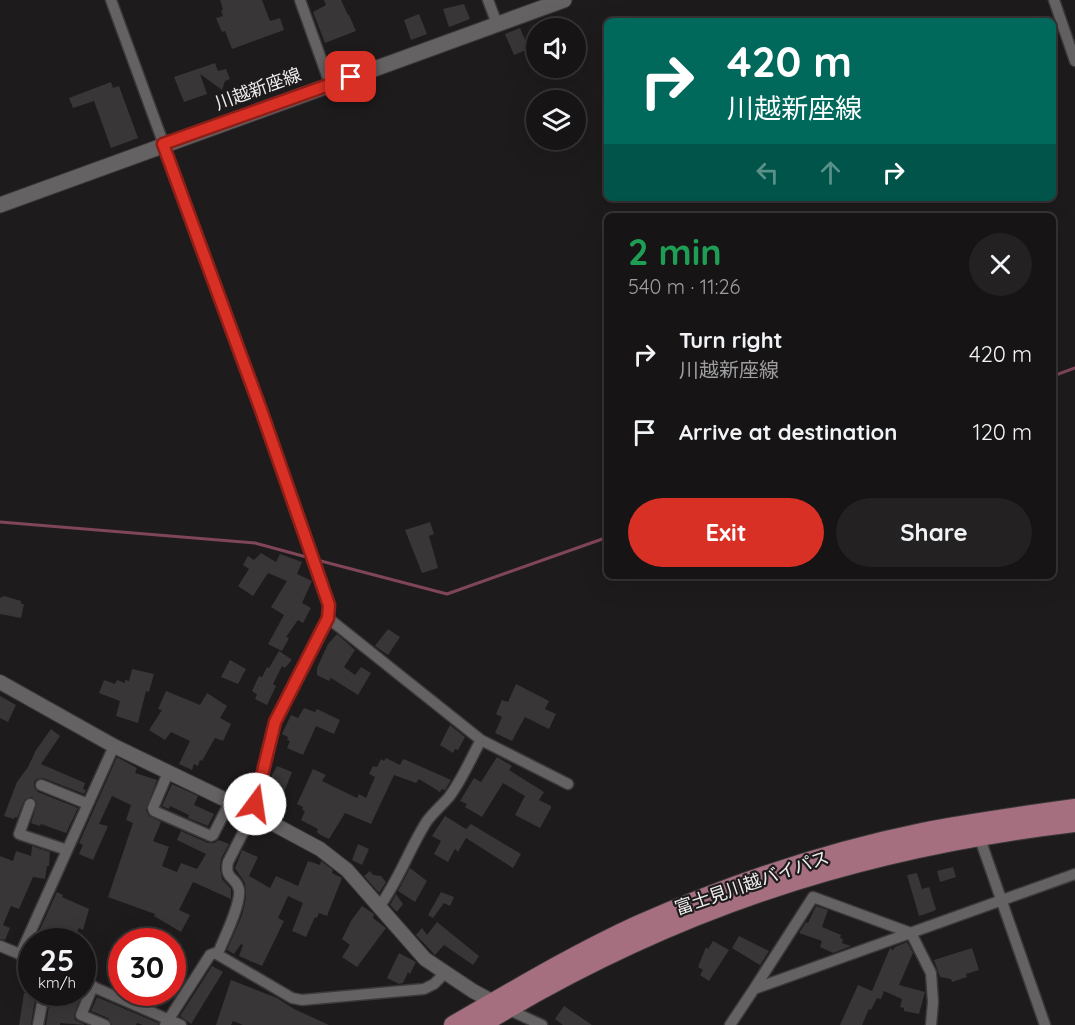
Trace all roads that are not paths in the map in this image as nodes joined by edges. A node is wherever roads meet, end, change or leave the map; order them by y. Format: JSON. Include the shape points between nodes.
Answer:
{"nodes":[{"id":1,"x":111,"y":0,"type":"edge"},
{"id":2,"x":300,"y":0,"type":"edge"},
{"id":3,"x":488,"y":0,"type":"edge"},
{"id":4,"x":564,"y":0,"type":"edge"},
{"id":5,"x":1054,"y":0,"type":"edge"},
{"id":6,"x":497,"y":24,"type":"junction"},
{"id":7,"x":1075,"y":62,"type":"edge"},
{"id":8,"x":330,"y":84,"type":"junction"},
{"id":9,"x":163,"y":144,"type":"junction"},
{"id":10,"x":0,"y":205,"type":"edge"},
{"id":11,"x":328,"y":618,"type":"junction"},
{"id":12,"x":0,"y":682,"type":"edge"},
{"id":13,"x":481,"y":740,"type":"junction"},
{"id":14,"x":114,"y":747,"type":"junction"},
{"id":15,"x":168,"y":772,"type":"junction"},
{"id":16,"x":568,"y":784,"type":"dead end"},
{"id":17,"x":41,"y":785,"type":"dead end"},
{"id":18,"x":230,"y":802,"type":"junction"},
{"id":19,"x":30,"y":804,"type":"dead end"},
{"id":20,"x":88,"y":804,"type":"junction"},
{"id":21,"x":1075,"y":808,"type":"edge"},
{"id":22,"x":253,"y":813,"type":"junction"},
{"id":23,"x":1075,"y":823,"type":"edge"},
{"id":24,"x":978,"y":836,"type":"junction"},
{"id":25,"x":67,"y":850,"type":"junction"},
{"id":26,"x":1075,"y":874,"type":"edge"},
{"id":27,"x":1001,"y":901,"type":"junction"},
{"id":28,"x":379,"y":907,"type":"junction"},
{"id":29,"x":32,"y":928,"type":"edge"},
{"id":30,"x":910,"y":933,"type":"junction"},
{"id":31,"x":0,"y":946,"type":"edge"},
{"id":32,"x":218,"y":953,"type":"junction"},
{"id":33,"x":18,"y":954,"type":"edge"},
{"id":34,"x":444,"y":973,"type":"junction"},
{"id":35,"x":96,"y":988,"type":"edge"},
{"id":36,"x":754,"y":989,"type":"junction"},
{"id":37,"x":42,"y":1006,"type":"edge"},
{"id":38,"x":83,"y":1006,"type":"edge"},
{"id":39,"x":500,"y":1006,"type":"junction"},
{"id":40,"x":167,"y":1022,"type":"edge"},
{"id":41,"x":38,"y":1025,"type":"edge"},
{"id":42,"x":105,"y":1025,"type":"edge"},
{"id":43,"x":181,"y":1025,"type":"edge"},
{"id":44,"x":453,"y":1025,"type":"edge"},
{"id":45,"x":481,"y":1025,"type":"edge"},
{"id":46,"x":542,"y":1025,"type":"edge"},
{"id":47,"x":730,"y":1025,"type":"edge"},
{"id":48,"x":931,"y":1025,"type":"edge"},
{"id":49,"x":1045,"y":1025,"type":"edge"}],
"edges":[{"from":1,"to":9,"type":"street"},
{"from":2,"to":8,"type":"street"},
{"from":3,"to":6,"type":"street"},
{"from":4,"to":6,"type":"main road","name":"川越新座線"},
{"from":5,"to":7,"type":"street"},
{"from":6,"to":8,"type":"main road","name":"川越新座線"},
{"from":8,"to":9,"type":"main road","name":"川越新座線"},
{"from":9,"to":10,"type":"main road","name":"川越新座線"},
{"from":9,"to":11,"type":"street","via":[[329,605]]},
{"from":11,"to":13,"type":"street"},
{"from":11,"to":22,"type":"street","via":[[275,722]]},
{"from":12,"to":14,"type":"street"},
{"from":13,"to":16,"type":"street"},
{"from":13,"to":28,"type":"street","via":[[455,788],[427,822]]},
{"from":14,"to":15,"type":"street"},
{"from":14,"to":20,"type":"street"},
{"from":15,"to":18,"type":"street"},
{"from":15,"to":18,"type":"street","via":[[154,811],[211,836]]},
{"from":17,"to":20,"type":"street"},
{"from":18,"to":22,"type":"street"},
{"from":19,"to":25,"type":"street","via":[[19,834]]},
{"from":20,"to":25,"type":"street"},
{"from":21,"to":39,"type":"highway","name":"富士見川越バイパス","via":[[921,832],[800,864],[724,890],[636,926],[568,960]]},
{"from":22,"to":28,"type":"street","via":[[335,859]]},
{"from":22,"to":32,"type":"street","via":[[226,870],[239,890]]},
{"from":23,"to":24,"type":"highway","name":"富士見川越バイパス"},
{"from":24,"to":27,"type":"street"},
{"from":24,"to":39,"type":"highway","name":"富士見川越バイパス","via":[[849,864],[738,900],[658,932]]},
{"from":25,"to":29,"type":"street"},
{"from":26,"to":27,"type":"street"},
{"from":27,"to":30,"type":"street"},
{"from":27,"to":49,"type":"street"},
{"from":28,"to":34,"type":"street","via":[[425,959]]},
{"from":30,"to":36,"type":"street"},
{"from":30,"to":36,"type":"street","via":[[813,897]]},
{"from":30,"to":48,"type":"street","via":[[931,973]]},
{"from":31,"to":33,"type":"street"},
{"from":32,"to":34,"type":"street","via":[[292,998],[302,1000],[424,989]]},
{"from":32,"to":40,"type":"street","via":[[210,955]]},
{"from":34,"to":39,"type":"street"},
{"from":35,"to":40,"type":"street"},
{"from":36,"to":47,"type":"street"},
{"from":37,"to":41,"type":"street"},
{"from":38,"to":42,"type":"street","via":[[81,1016]]},
{"from":39,"to":44,"type":"highway","name":"富士見川越バイパス"},
{"from":39,"to":45,"type":"highway","name":"富士見川越バイパス"},
{"from":39,"to":46,"type":"street"},
{"from":40,"to":43,"type":"street"}]}
